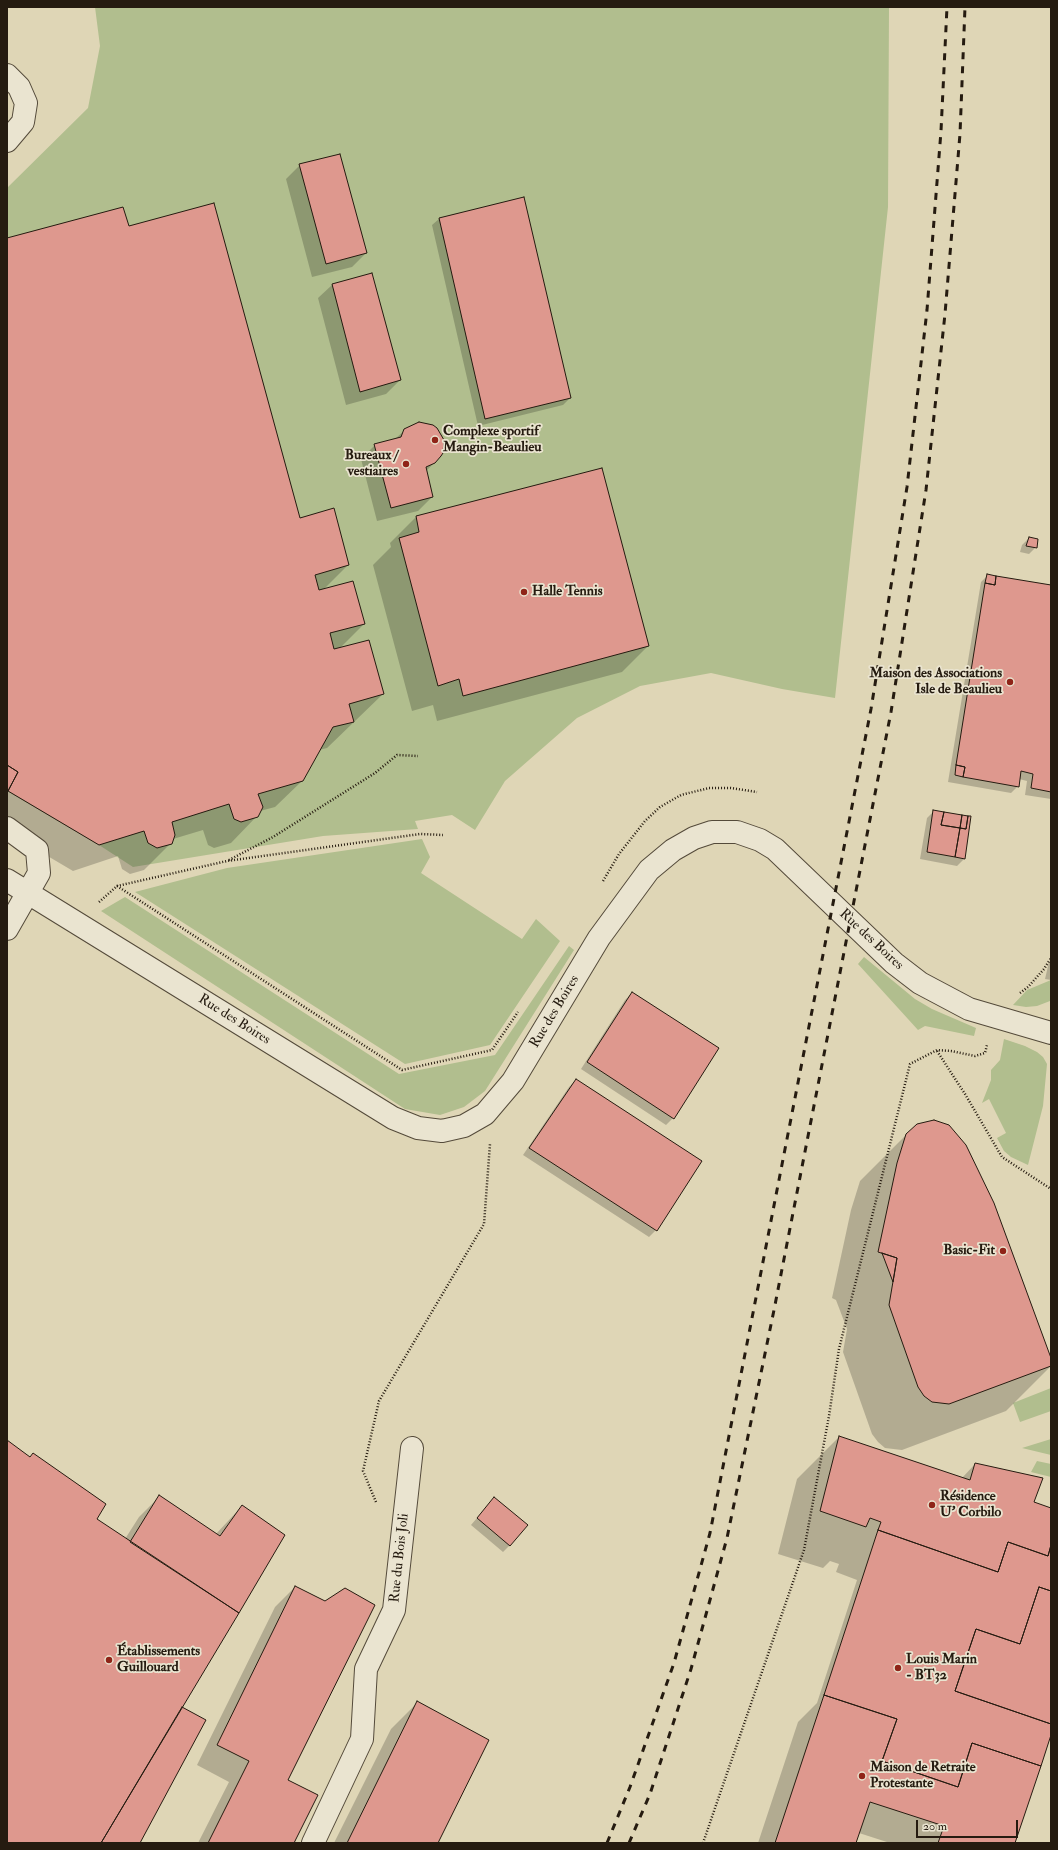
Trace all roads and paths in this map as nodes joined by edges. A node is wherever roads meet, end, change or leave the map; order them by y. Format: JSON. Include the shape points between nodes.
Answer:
{"nodes":[{"id":1,"x":7,"y":75,"type":"edge"},
{"id":2,"x":7,"y":140,"type":"edge"},
{"id":3,"x":418,"y":756,"type":"dead end"},
{"id":4,"x":7,"y":828,"type":"edge"},
{"id":5,"x":443,"y":835,"type":"dead end"},
{"id":6,"x":227,"y":861,"type":"junction"},
{"id":7,"x":7,"y":880,"type":"edge"},
{"id":8,"x":117,"y":886,"type":"junction"},
{"id":9,"x":28,"y":892,"type":"junction"},
{"id":10,"x":75,"y":921,"type":"junction"},
{"id":11,"x":7,"y":929,"type":"edge"},
{"id":12,"x":1051,"y":958,"type":"edge"},
{"id":13,"x":1018,"y":995,"type":"dead end"},
{"id":14,"x":522,"y":1006,"type":"dead end"},
{"id":15,"x":1051,"y":1033,"type":"edge"},
{"id":16,"x":485,"y":1114,"type":"junction"},
{"id":17,"x":1051,"y":1189,"type":"edge"},
{"id":18,"x":412,"y":1448,"type":"dead end"},
{"id":19,"x":377,"y":1504,"type":"dead end"},
{"id":20,"x":313,"y":1843,"type":"edge"},
{"id":21,"x":704,"y":1843,"type":"edge"}],
"edges":[{"from":1,"to":2,"type":"street","via":[[19,87],[26,104],[22,122]]},
{"from":3,"to":6,"type":"path","via":[[397,755],[375,773],[273,837]]},
{"from":4,"to":9,"type":"street","via":[[37,850],[39,872]]},
{"from":5,"to":6,"type":"path","via":[[420,834]]},
{"from":6,"to":8,"type":"path"},
{"from":7,"to":9,"type":"street","name":"Rue des Boires"},
{"from":8,"to":10,"type":"path"},
{"from":8,"to":14,"type":"path","via":[[402,1070],[492,1050]]},
{"from":9,"to":10,"type":"street","name":"Rue des Boires"},
{"from":9,"to":11,"type":"street"},
{"from":10,"to":16,"type":"street","name":"Rue des Boires","via":[[393,1118],[418,1128],[442,1131],[464,1126]]},
{"from":12,"to":13,"type":"path","via":[[1028,987]]},
{"from":15,"to":16,"type":"street","name":"Rue des Boires","via":[[969,1009],[920,983],[894,963],[776,849],[738,832],[712,832],[694,838],[673,850],[649,870],[599,938],[513,1080]]},
{"from":16,"to":19,"type":"path","via":[[492,1127],[484,1224],[379,1401],[362,1471]]},
{"from":17,"to":21,"type":"path","via":[[1002,1158],[937,1050],[910,1064],[839,1349],[804,1550]]},
{"from":18,"to":20,"type":"street","name":"Rue du Bois Joli","via":[[394,1610],[366,1669],[362,1740]]}]}
